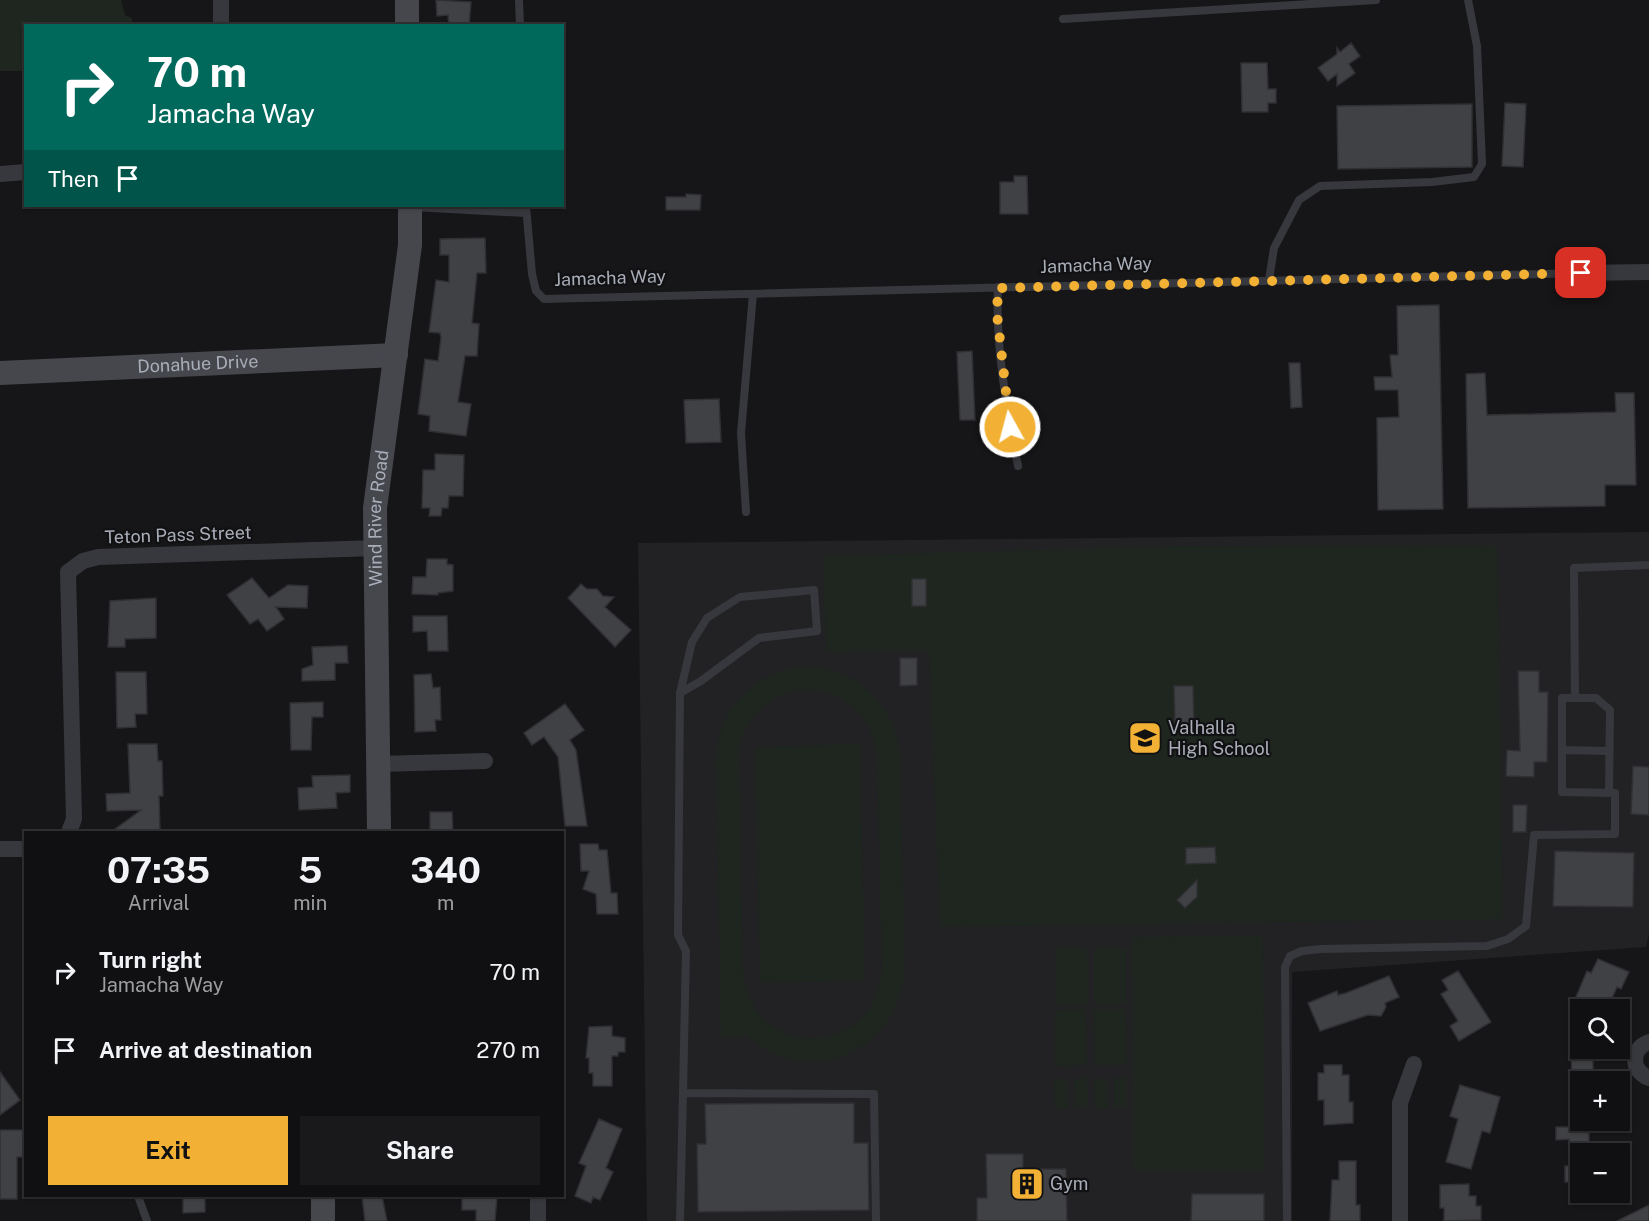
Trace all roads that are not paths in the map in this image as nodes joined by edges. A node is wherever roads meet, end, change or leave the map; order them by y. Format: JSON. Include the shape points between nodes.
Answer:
{"nodes":[{"id":1,"x":221,"y":0,"type":"edge"},
{"id":2,"x":407,"y":0,"type":"edge"},
{"id":3,"x":519,"y":0,"type":"edge"},
{"id":4,"x":1376,"y":0,"type":"edge"},
{"id":5,"x":1468,"y":0,"type":"edge"},
{"id":6,"x":1063,"y":19,"type":"dead end"},
{"id":7,"x":221,"y":24,"type":"edge"},
{"id":8,"x":407,"y":24,"type":"edge"},
{"id":9,"x":520,"y":24,"type":"edge"},
{"id":10,"x":24,"y":171,"type":"edge"},
{"id":11,"x":0,"y":174,"type":"edge"},
{"id":12,"x":410,"y":207,"type":"edge"},
{"id":13,"x":449,"y":207,"type":"edge"},
{"id":14,"x":526,"y":209,"type":"edge"},
{"id":15,"x":1649,"y":272,"type":"edge"},
{"id":16,"x":1581,"y":273,"type":"joint"},
{"id":17,"x":1269,"y":280,"type":"junction"},
{"id":18,"x":998,"y":288,"type":"junction"},
{"id":19,"x":753,"y":294,"type":"junction"},
{"id":20,"x":396,"y":355,"type":"junction"},
{"id":21,"x":0,"y":374,"type":"edge"},
{"id":22,"x":1018,"y":466,"type":"dead end"},
{"id":23,"x":746,"y":512,"type":"dead end"},
{"id":24,"x":375,"y":548,"type":"junction"},
{"id":25,"x":1649,"y":565,"type":"edge"},
{"id":26,"x":680,"y":693,"type":"junction"},
{"id":27,"x":1575,"y":698,"type":"junction"},
{"id":28,"x":1562,"y":750,"type":"junction"},
{"id":29,"x":1609,"y":751,"type":"junction"},
{"id":30,"x":485,"y":761,"type":"dead end"},
{"id":31,"x":379,"y":764,"type":"junction"},
{"id":32,"x":1609,"y":792,"type":"junction"},
{"id":33,"x":69,"y":831,"type":"edge"},
{"id":34,"x":379,"y":831,"type":"edge"},
{"id":35,"x":0,"y":849,"type":"edge"},
{"id":36,"x":24,"y":849,"type":"edge"},
{"id":37,"x":1649,"y":1042,"type":"edge"},
{"id":38,"x":1414,"y":1064,"type":"dead end"},
{"id":39,"x":1649,"y":1078,"type":"edge"},
{"id":40,"x":683,"y":1093,"type":"junction"},
{"id":41,"x":138,"y":1197,"type":"edge"},
{"id":42,"x":323,"y":1197,"type":"edge"},
{"id":43,"x":538,"y":1197,"type":"edge"},
{"id":44,"x":147,"y":1221,"type":"edge"},
{"id":45,"x":323,"y":1221,"type":"edge"},
{"id":46,"x":538,"y":1221,"type":"edge"},
{"id":47,"x":680,"y":1221,"type":"edge"},
{"id":48,"x":876,"y":1221,"type":"edge"},
{"id":49,"x":1287,"y":1221,"type":"edge"},
{"id":50,"x":1400,"y":1221,"type":"edge"}],
"edges":[{"from":1,"to":7,"type":"street"},
{"from":2,"to":8,"type":"street"},
{"from":3,"to":9,"type":"lane"},
{"from":4,"to":6,"type":"lane"},
{"from":5,"to":17,"type":"lane","via":[[1477,46],[1482,164],[1474,177],[1320,186],[1299,200],[1274,248]]},
{"from":10,"to":11,"type":"street"},
{"from":12,"to":20,"type":"street","name":"Wind River Road","via":[[410,245]]},
{"from":13,"to":14,"type":"lane"},
{"from":14,"to":19,"type":"lane","name":"Jamacha Way","via":[[532,274],[536,291],[544,299]]},
{"from":15,"to":16,"type":"street","name":"Jamacha Way"},
{"from":16,"to":17,"type":"lane","name":"Jamacha Way"},
{"from":17,"to":18,"type":"lane","name":"Jamacha Way"},
{"from":18,"to":19,"type":"lane","name":"Jamacha Way"},
{"from":18,"to":22,"type":"lane","via":[[997,314]]},
{"from":19,"to":23,"type":"lane","via":[[741,433]]},
{"from":20,"to":21,"type":"street","name":"Donahue Drive"},
{"from":20,"to":24,"type":"street","name":"Wind River Road","via":[[375,508]]},
{"from":24,"to":31,"type":"street","name":"Wind River Road"},
{"from":24,"to":33,"type":"street","name":"Teton Pass Street","via":[[99,557],[83,561],[68,572],[74,819]]},
{"from":25,"to":27,"type":"lane","via":[[1574,568]]},
{"from":26,"to":26,"type":"lane","via":[[692,642],[707,618],[740,597],[814,590],[817,631],[759,638]]},
{"from":26,"to":40,"type":"lane","via":[[678,935],[686,951]]},
{"from":27,"to":28,"type":"lane","via":[[1562,698]]},
{"from":27,"to":29,"type":"lane","via":[[1596,698],[1610,710]]},
{"from":28,"to":29,"type":"lane"},
{"from":28,"to":32,"type":"lane","via":[[1562,792]]},
{"from":29,"to":32,"type":"lane"},
{"from":30,"to":31,"type":"street"},
{"from":31,"to":34,"type":"street","name":"Wind River Road"},
{"from":32,"to":49,"type":"lane","via":[[1615,792],[1614,834],[1534,835],[1526,926],[1508,939],[1487,946],[1321,949],[1290,956],[1285,968]]},
{"from":35,"to":36,"type":"street"},
{"from":37,"to":39,"type":"street","via":[[1638,1049],[1634,1060],[1638,1071]]},
{"from":38,"to":50,"type":"street","via":[[1400,1103]]},
{"from":40,"to":47,"type":"lane"},
{"from":40,"to":48,"type":"lane","via":[[874,1094]]},
{"from":41,"to":44,"type":"lane"},
{"from":42,"to":45,"type":"street"},
{"from":43,"to":46,"type":"street"}]}
